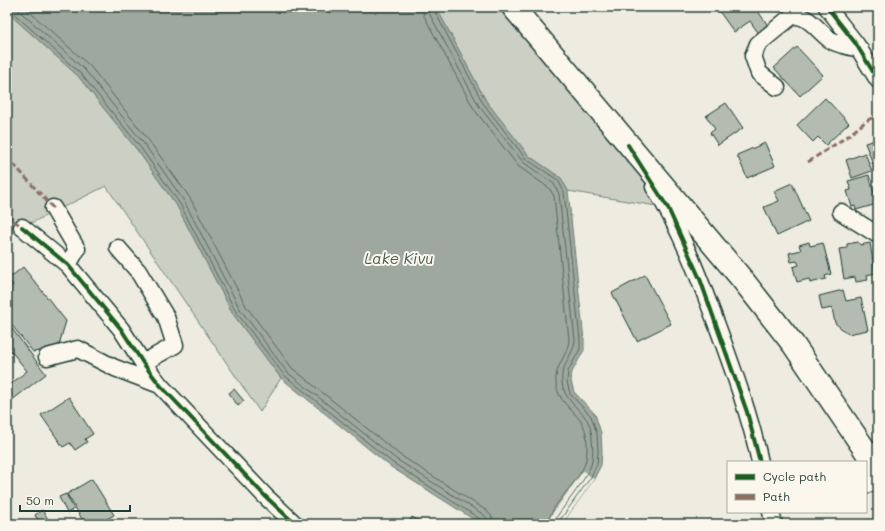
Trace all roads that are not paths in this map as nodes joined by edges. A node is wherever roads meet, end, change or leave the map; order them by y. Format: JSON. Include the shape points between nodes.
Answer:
{"nodes":[{"id":1,"x":513,"y":7,"type":"edge"},
{"id":2,"x":827,"y":7,"type":"edge"},
{"id":3,"x":860,"y":49,"type":"junction"},
{"id":4,"x":876,"y":72,"type":"edge"},
{"id":5,"x":777,"y":87,"type":"dead end"},
{"id":6,"x":628,"y":145,"type":"junction"},
{"id":7,"x":53,"y":208,"type":"dead end"},
{"id":8,"x":841,"y":212,"type":"dead end"},
{"id":9,"x":22,"y":227,"type":"dead end"},
{"id":10,"x":878,"y":235,"type":"edge"},
{"id":11,"x":118,"y":248,"type":"dead end"},
{"id":12,"x":68,"y":265,"type":"junction"},
{"id":13,"x":47,"y":357,"type":"dead end"},
{"id":14,"x":143,"y":363,"type":"junction"},
{"id":15,"x":160,"y":385,"type":"junction"},
{"id":16,"x":760,"y":461,"type":"edge"},
{"id":17,"x":878,"y":469,"type":"edge"},
{"id":18,"x":878,"y":481,"type":"edge"},
{"id":19,"x":867,"y":485,"type":"edge"},
{"id":20,"x":771,"y":513,"type":"edge"},
{"id":21,"x":295,"y":524,"type":"edge"},
{"id":22,"x":774,"y":524,"type":"edge"}],
"edges":[{"from":1,"to":6,"type":"highway"},
{"from":2,"to":3,"type":"street"},
{"from":3,"to":4,"type":"street"},
{"from":3,"to":5,"type":"street","via":[[832,41],[816,26],[799,16],[792,16],[758,44],[753,56],[759,73]]},
{"from":6,"to":16,"type":"street","via":[[668,208],[700,279],[747,412]]},
{"from":6,"to":17,"type":"highway","via":[[742,279],[793,344]]},
{"from":7,"to":12,"type":"street","via":[[78,249]]},
{"from":8,"to":10,"type":"street"},
{"from":9,"to":12,"type":"street"},
{"from":11,"to":14,"type":"street","via":[[138,271],[166,317],[175,345]]},
{"from":12,"to":14,"type":"street","via":[[121,329]]},
{"from":13,"to":15,"type":"street","via":[[78,349],[115,368]]},
{"from":14,"to":15,"type":"street"},
{"from":15,"to":21,"type":"street","via":[[265,496]]},
{"from":18,"to":19,"type":"street"},
{"from":20,"to":22,"type":"street"}]}
